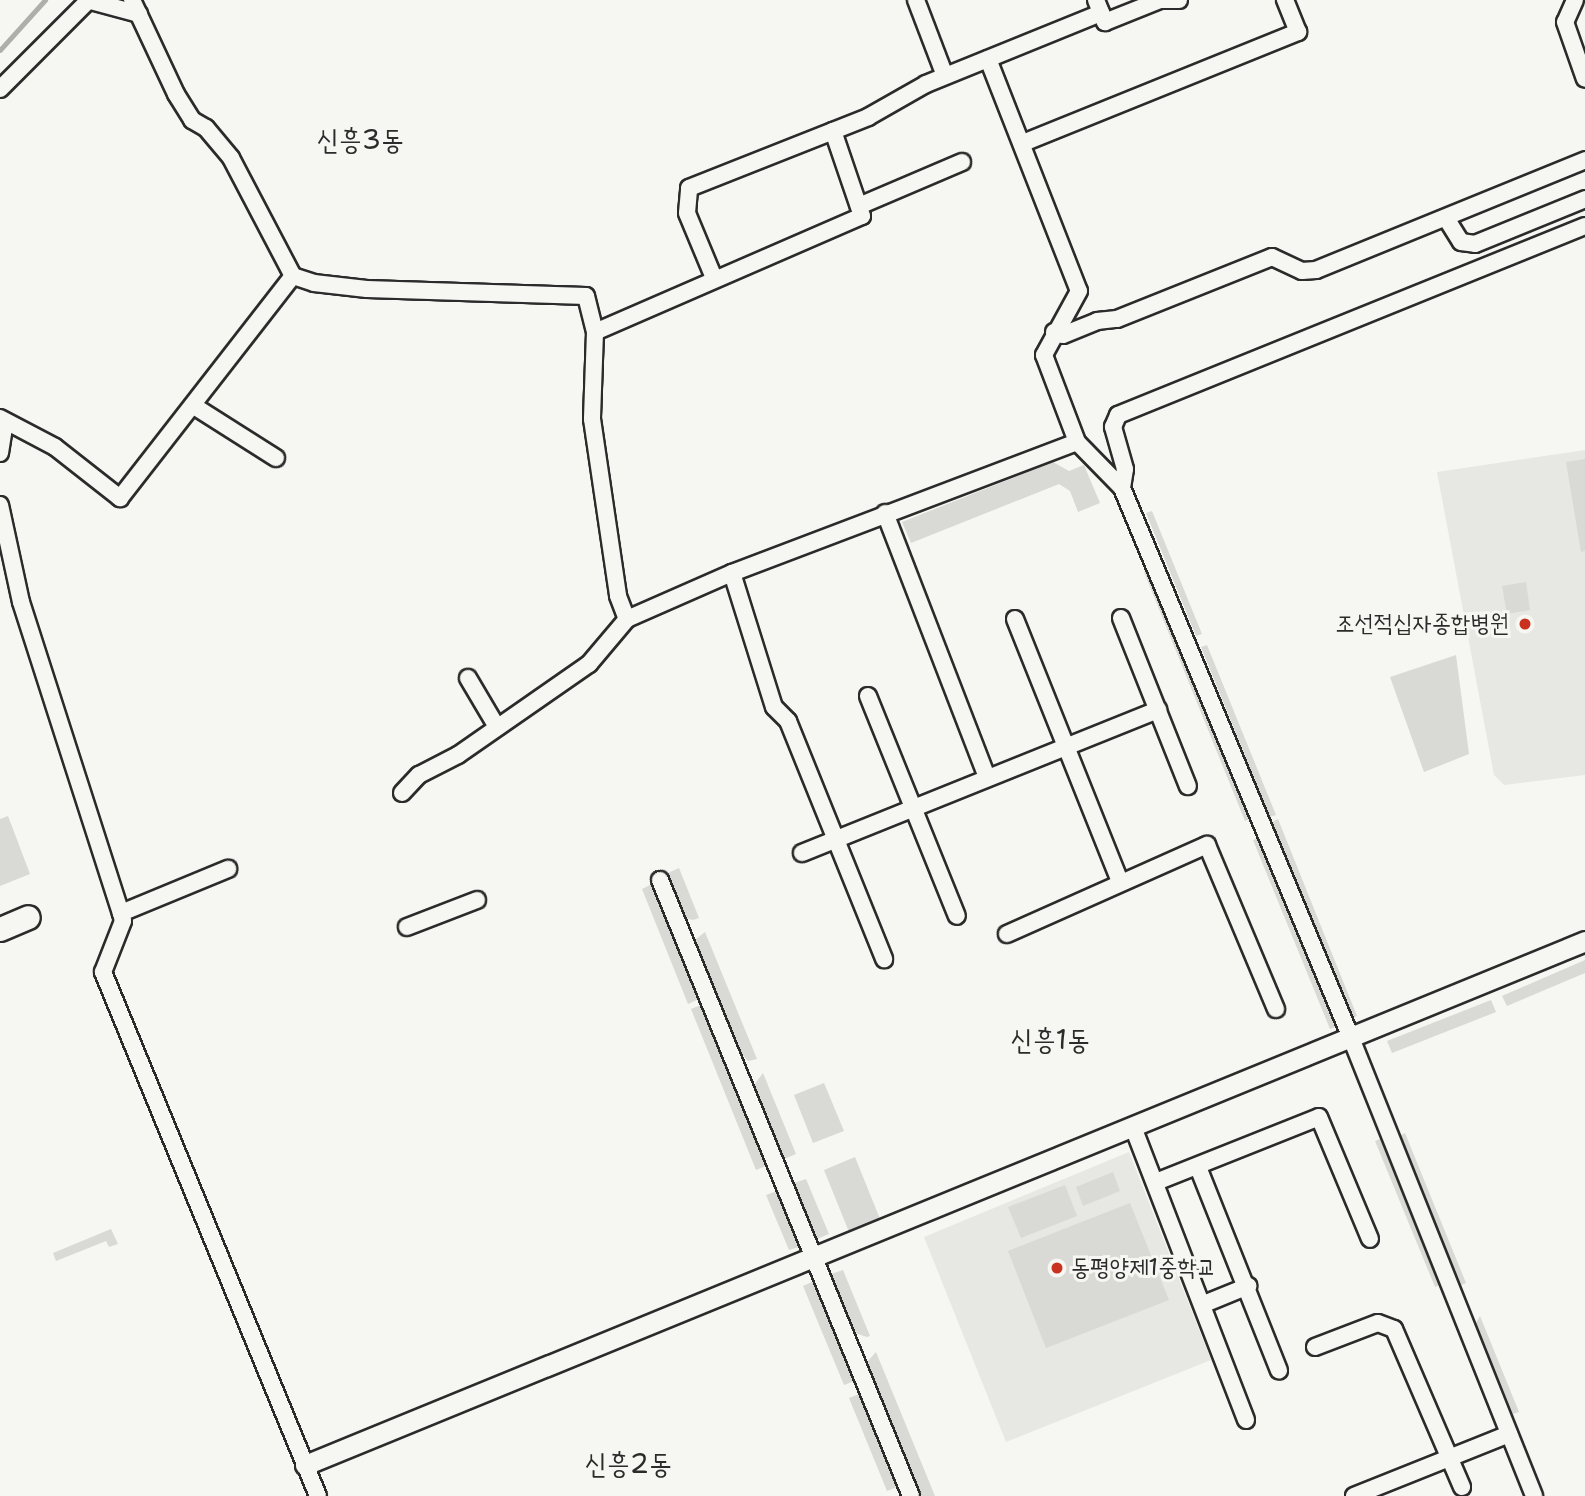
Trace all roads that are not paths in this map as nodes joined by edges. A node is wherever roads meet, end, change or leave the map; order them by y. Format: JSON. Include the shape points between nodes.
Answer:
{"nodes":[{"id":1,"x":88,"y":0,"type":"edge"},
{"id":2,"x":916,"y":0,"type":"edge"},
{"id":3,"x":1179,"y":0,"type":"edge"},
{"id":4,"x":1285,"y":0,"type":"edge"},
{"id":5,"x":1575,"y":0,"type":"edge"},
{"id":6,"x":135,"y":7,"type":"edge"},
{"id":7,"x":1098,"y":7,"type":"edge"},
{"id":8,"x":988,"y":59,"type":"junction"},
{"id":9,"x":945,"y":76,"type":"junction"},
{"id":10,"x":1585,"y":79,"type":"edge"},
{"id":11,"x":0,"y":89,"type":"edge"},
{"id":12,"x":833,"y":131,"type":"junction"},
{"id":13,"x":1023,"y":143,"type":"junction"},
{"id":14,"x":1585,"y":160,"type":"edge"},
{"id":15,"x":962,"y":162,"type":"dead end"},
{"id":16,"x":1585,"y":199,"type":"edge"},
{"id":17,"x":859,"y":206,"type":"junction"},
{"id":18,"x":1446,"y":218,"type":"junction"},
{"id":19,"x":1585,"y":226,"type":"edge"},
{"id":20,"x":293,"y":276,"type":"junction"},
{"id":21,"x":714,"y":278,"type":"junction"},
{"id":22,"x":595,"y":332,"type":"junction"},
{"id":23,"x":1054,"y":332,"type":"junction"},
{"id":24,"x":194,"y":406,"type":"junction"},
{"id":25,"x":2,"y":421,"type":"edge"},
{"id":26,"x":1077,"y":442,"type":"junction"},
{"id":27,"x":0,"y":453,"type":"edge"},
{"id":28,"x":276,"y":458,"type":"dead end"},
{"id":29,"x":1122,"y":488,"type":"junction"},
{"id":30,"x":0,"y":505,"type":"edge"},
{"id":31,"x":885,"y":513,"type":"junction"},
{"id":32,"x":732,"y":573,"type":"junction"},
{"id":33,"x":1121,"y":618,"type":"dead end"},
{"id":34,"x":627,"y":619,"type":"junction"},
{"id":35,"x":1015,"y":619,"type":"dead end"},
{"id":36,"x":468,"y":678,"type":"dead end"},
{"id":37,"x":868,"y":696,"type":"dead end"},
{"id":38,"x":1158,"y":710,"type":"junction"},
{"id":39,"x":497,"y":727,"type":"junction"},
{"id":40,"x":1064,"y":746,"type":"junction"},
{"id":41,"x":987,"y":777,"type":"junction"},
{"id":42,"x":1188,"y":786,"type":"dead end"},
{"id":43,"x":401,"y":793,"type":"dead end"},
{"id":44,"x":914,"y":808,"type":"junction"},
{"id":45,"x":837,"y":839,"type":"junction"},
{"id":46,"x":802,"y":853,"type":"dead end"},
{"id":47,"x":228,"y":869,"type":"dead end"},
{"id":48,"x":660,"y":880,"type":"dead end"},
{"id":49,"x":1120,"y":882,"type":"junction"},
{"id":50,"x":477,"y":900,"type":"dead end"},
{"id":51,"x":121,"y":913,"type":"junction"},
{"id":52,"x":957,"y":916,"type":"dead end"},
{"id":53,"x":28,"y":918,"type":"dead end"},
{"id":54,"x":407,"y":927,"type":"dead end"},
{"id":55,"x":0,"y":929,"type":"edge"},
{"id":56,"x":1007,"y":934,"type":"dead end"},
{"id":57,"x":1585,"y":941,"type":"edge"},
{"id":58,"x":884,"y":958,"type":"dead end"},
{"id":59,"x":1276,"y":1009,"type":"dead end"},
{"id":60,"x":1351,"y":1038,"type":"junction"},
{"id":61,"x":1133,"y":1127,"type":"junction"},
{"id":62,"x":1198,"y":1167,"type":"junction"},
{"id":63,"x":1156,"y":1182,"type":"junction"},
{"id":64,"x":1370,"y":1239,"type":"dead end"},
{"id":65,"x":814,"y":1257,"type":"junction"},
{"id":66,"x":1248,"y":1286,"type":"junction"},
{"id":67,"x":1204,"y":1304,"type":"junction"},
{"id":68,"x":1315,"y":1348,"type":"dead end"},
{"id":69,"x":1279,"y":1371,"type":"dead end"},
{"id":70,"x":1246,"y":1420,"type":"dead end"},
{"id":71,"x":1508,"y":1434,"type":"junction"},
{"id":72,"x":1449,"y":1457,"type":"junction"},
{"id":73,"x":305,"y":1465,"type":"junction"},
{"id":74,"x":1462,"y":1487,"type":"dead end"},
{"id":75,"x":318,"y":1496,"type":"edge"},
{"id":76,"x":911,"y":1496,"type":"edge"},
{"id":77,"x":1354,"y":1496,"type":"edge"},
{"id":78,"x":1534,"y":1496,"type":"edge"}],
"edges":[{"from":1,"to":6,"type":"street"},
{"from":1,"to":11,"type":"street"},
{"from":2,"to":9,"type":"street"},
{"from":3,"to":7,"type":"street","via":[[1160,0],[1105,22]]},
{"from":4,"to":13,"type":"street","via":[[1298,32]]},
{"from":5,"to":10,"type":"street","via":[[1564,22]]},
{"from":6,"to":20,"type":"street","via":[[176,94],[192,120],[206,128],[231,158]]},
{"from":7,"to":8,"type":"street"},
{"from":8,"to":9,"type":"street"},
{"from":8,"to":13,"type":"street"},
{"from":9,"to":12,"type":"street"},
{"from":12,"to":17,"type":"street"},
{"from":12,"to":21,"type":"street","via":[[689,188],[687,213]]},
{"from":13,"to":23,"type":"street","via":[[1079,291]]},
{"from":14,"to":18,"type":"street"},
{"from":15,"to":17,"type":"street"},
{"from":16,"to":18,"type":"street","via":[[1475,244],[1461,242]]},
{"from":17,"to":21,"type":"street","via":[[862,216]]},
{"from":18,"to":23,"type":"street","via":[[1316,270],[1302,271],[1272,257],[1117,319],[1097,321],[1063,335]]},
{"from":19,"to":29,"type":"street","via":[[1118,415],[1113,427],[1125,469]]},
{"from":20,"to":22,"type":"street","via":[[367,289],[586,296]]},
{"from":20,"to":24,"type":"street"},
{"from":21,"to":22,"type":"street"},
{"from":22,"to":34,"type":"street","via":[[592,419],[618,596]]},
{"from":23,"to":26,"type":"street","via":[[1044,355]]},
{"from":24,"to":25,"type":"street","via":[[120,498],[55,447]]},
{"from":24,"to":28,"type":"street"},
{"from":25,"to":27,"type":"street"},
{"from":26,"to":29,"type":"street"},
{"from":26,"to":31,"type":"street"},
{"from":29,"to":60,"type":"street"},
{"from":30,"to":51,"type":"street","via":[[20,602]]},
{"from":31,"to":32,"type":"street"},
{"from":31,"to":41,"type":"street"},
{"from":32,"to":34,"type":"street"},
{"from":32,"to":45,"type":"street","via":[[775,707],[789,721]]},
{"from":33,"to":38,"type":"street"},
{"from":34,"to":39,"type":"street","via":[[589,664]]},
{"from":35,"to":40,"type":"street"},
{"from":36,"to":39,"type":"street"},
{"from":37,"to":44,"type":"street"},
{"from":38,"to":40,"type":"street"},
{"from":38,"to":42,"type":"street"},
{"from":39,"to":43,"type":"street","via":[[419,775]]},
{"from":40,"to":41,"type":"street"},
{"from":40,"to":49,"type":"street"},
{"from":41,"to":44,"type":"street"},
{"from":44,"to":45,"type":"street"},
{"from":44,"to":52,"type":"street"},
{"from":45,"to":46,"type":"street"},
{"from":45,"to":58,"type":"street"},
{"from":47,"to":51,"type":"street"},
{"from":48,"to":65,"type":"street"},
{"from":49,"to":56,"type":"street"},
{"from":49,"to":59,"type":"street","via":[[1207,845]]},
{"from":50,"to":54,"type":"street"},
{"from":51,"to":73,"type":"street","via":[[123,921],[103,972]]},
{"from":53,"to":55,"type":"main road"},
{"from":57,"to":60,"type":"street"},
{"from":60,"to":61,"type":"street"},
{"from":60,"to":71,"type":"street"},
{"from":61,"to":63,"type":"street"},
{"from":61,"to":65,"type":"street"},
{"from":62,"to":63,"type":"street"},
{"from":62,"to":64,"type":"street","via":[[1319,1117]]},
{"from":62,"to":66,"type":"street"},
{"from":63,"to":67,"type":"street"},
{"from":65,"to":73,"type":"street"},
{"from":65,"to":76,"type":"street"},
{"from":66,"to":67,"type":"street"},
{"from":66,"to":69,"type":"street"},
{"from":67,"to":70,"type":"street"},
{"from":68,"to":72,"type":"street","via":[[1378,1323],[1394,1329]]},
{"from":71,"to":72,"type":"street"},
{"from":71,"to":78,"type":"street"},
{"from":72,"to":74,"type":"street"},
{"from":72,"to":77,"type":"street"},
{"from":73,"to":75,"type":"street"}]}
